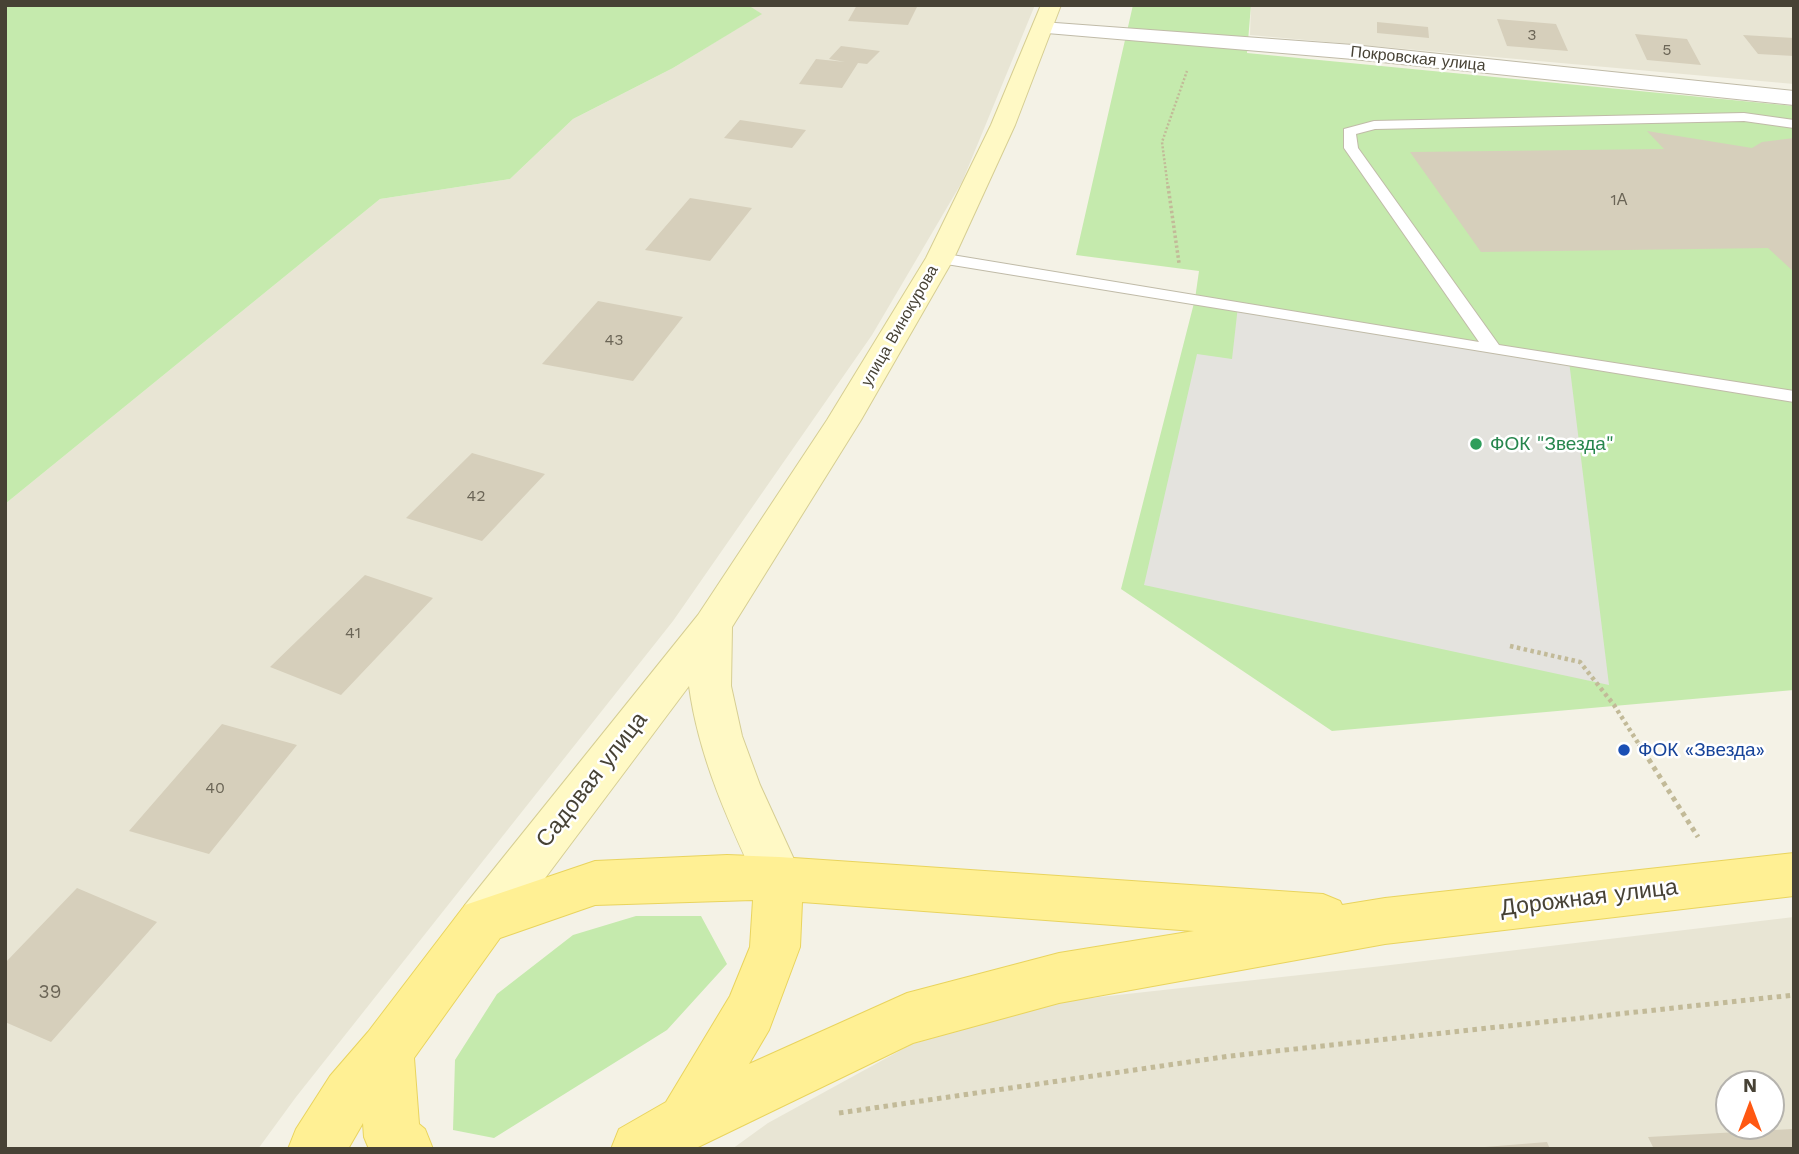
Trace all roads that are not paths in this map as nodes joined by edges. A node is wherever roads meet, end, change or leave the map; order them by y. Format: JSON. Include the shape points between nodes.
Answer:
{"nodes":[{"id":1,"x":1047,"y":16,"type":"edge"},
{"id":2,"x":1794,"y":98,"type":"edge"},
{"id":3,"x":1794,"y":124,"type":"edge"},
{"id":4,"x":940,"y":258,"type":"junction"},
{"id":5,"x":1493,"y":349,"type":"junction"},
{"id":6,"x":1794,"y":397,"type":"edge"},
{"id":7,"x":712,"y":626,"type":"junction"},
{"id":8,"x":1794,"y":874,"type":"edge"},
{"id":9,"x":779,"y":879,"type":"junction"},
{"id":10,"x":483,"y":921,"type":"junction"},
{"id":11,"x":1385,"y":921,"type":"junction"},
{"id":12,"x":387,"y":1051,"type":"junction"},
{"id":13,"x":686,"y":1122,"type":"junction"},
{"id":14,"x":316,"y":1149,"type":"edge"},
{"id":15,"x":405,"y":1149,"type":"edge"},
{"id":16,"x":639,"y":1149,"type":"edge"}],
"edges":[{"from":1,"to":2,"type":"street","name":"Покровская улица","via":[[1199,40]]},
{"from":1,"to":4,"type":"main road","name":"улица Винокурова","via":[[1003,125]]},
{"from":3,"to":5,"type":"lane","via":[[1745,117],[1374,125],[1349,132],[1351,148]]},
{"from":4,"to":5,"type":"lane"},
{"from":4,"to":7,"type":"main road","name":"улица Винокурова","via":[[845,420]]},
{"from":5,"to":6,"type":"lane"},
{"from":7,"to":9,"type":"main road","via":[[710,685],[718,732]]},
{"from":7,"to":10,"type":"main road","name":"Садовая улица"},
{"from":8,"to":11,"type":"main road","name":"Дорожная улица"},
{"from":9,"to":10,"type":"main road","via":[[595,883]]},
{"from":9,"to":11,"type":"main road"},
{"from":9,"to":13,"type":"main road","via":[[775,947],[750,1012]]},
{"from":10,"to":12,"type":"main road","name":"Садовая улица"},
{"from":11,"to":13,"type":"main road","via":[[1059,978],[907,1019]]},
{"from":12,"to":14,"type":"main road","name":"Садовая улица","via":[[349,1095]]},
{"from":12,"to":15,"type":"main road","via":[[392,1137]]},
{"from":13,"to":16,"type":"main road"}]}
